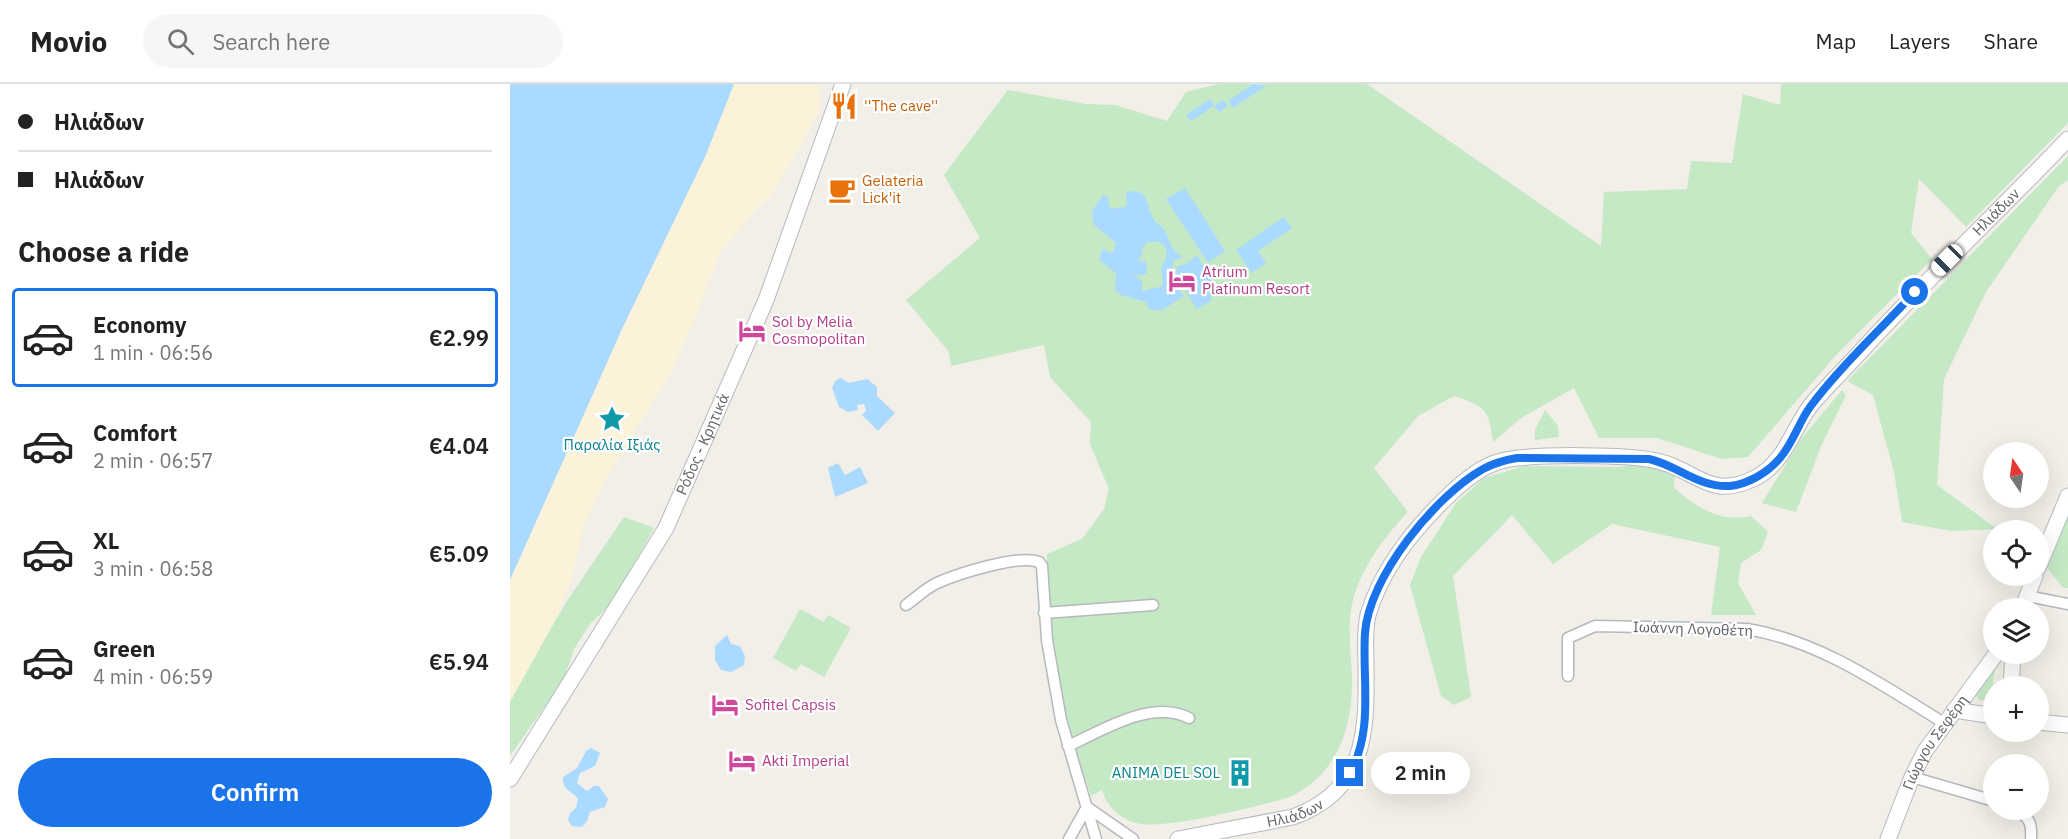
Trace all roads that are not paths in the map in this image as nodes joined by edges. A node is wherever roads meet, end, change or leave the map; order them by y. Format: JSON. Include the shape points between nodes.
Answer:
{"nodes":[{"id":1,"x":843,"y":84,"type":"edge"},
{"id":2,"x":2068,"y":140,"type":"edge"},
{"id":3,"x":2067,"y":502,"type":"edge"},
{"id":4,"x":2049,"y":543,"type":"edge"},
{"id":5,"x":2049,"y":603,"type":"edge"},
{"id":6,"x":2068,"y":604,"type":"edge"},
{"id":7,"x":906,"y":605,"type":"dead end"},
{"id":8,"x":1153,"y":605,"type":"dead end"},
{"id":9,"x":1044,"y":613,"type":"junction"},
{"id":10,"x":1988,"y":664,"type":"edge"},
{"id":11,"x":1568,"y":676,"type":"dead end"},
{"id":12,"x":1954,"y":710,"type":"junction"},
{"id":13,"x":1983,"y":714,"type":"edge"},
{"id":14,"x":1189,"y":718,"type":"dead end"},
{"id":15,"x":1944,"y":723,"type":"junction"},
{"id":16,"x":2049,"y":723,"type":"edge"},
{"id":17,"x":2068,"y":725,"type":"edge"},
{"id":18,"x":1068,"y":746,"type":"junction"},
{"id":19,"x":1912,"y":777,"type":"junction"},
{"id":20,"x":510,"y":779,"type":"edge"},
{"id":21,"x":1983,"y":798,"type":"edge"},
{"id":22,"x":1087,"y":807,"type":"junction"},
{"id":23,"x":2029,"y":820,"type":"edge"},
{"id":24,"x":1069,"y":839,"type":"edge"},
{"id":25,"x":1096,"y":839,"type":"edge"},
{"id":26,"x":1133,"y":839,"type":"edge"},
{"id":27,"x":1178,"y":839,"type":"edge"},
{"id":28,"x":1888,"y":839,"type":"edge"},
{"id":29,"x":2031,"y":839,"type":"edge"}],
"edges":[{"from":1,"to":20,"type":"street","name":"Ρόδος - Κρητικά","via":[[766,300],[666,528]]},
{"from":2,"to":27,"type":"street","name":"Ηλιάδων","via":[[1915,292],[1810,407],[1781,457],[1757,477],[1717,486],[1656,461],[1574,456],[1497,462],[1469,478],[1422,524],[1379,589],[1365,634],[1363,741],[1341,786],[1309,811],[1293,817]]},
{"from":3,"to":4,"type":"street"},
{"from":5,"to":6,"type":"street"},
{"from":7,"to":9,"type":"street","via":[[936,584],[974,569],[1034,560],[1042,566]]},
{"from":8,"to":9,"type":"street"},
{"from":9,"to":18,"type":"street"},
{"from":10,"to":12,"type":"street","name":"Γιώργου Σεφέρη"},
{"from":11,"to":15,"type":"street","name":"Ιωάννη Λογοθέτη","via":[[1568,638],[1587,628],[1747,629],[1837,659]]},
{"from":12,"to":13,"type":"street"},
{"from":12,"to":15,"type":"street","name":"Γιώργου Σεφέρη"},
{"from":14,"to":18,"type":"street","via":[[1178,712],[1155,712],[1119,722]]},
{"from":15,"to":19,"type":"street","name":"Γιώργου Σεφέρη"},
{"from":16,"to":17,"type":"street"},
{"from":18,"to":22,"type":"street"},
{"from":19,"to":21,"type":"street"},
{"from":19,"to":28,"type":"street","name":"Γιώργου Σεφέρη"},
{"from":22,"to":24,"type":"street"},
{"from":22,"to":25,"type":"street"},
{"from":22,"to":26,"type":"street"},
{"from":23,"to":29,"type":"street"}]}
